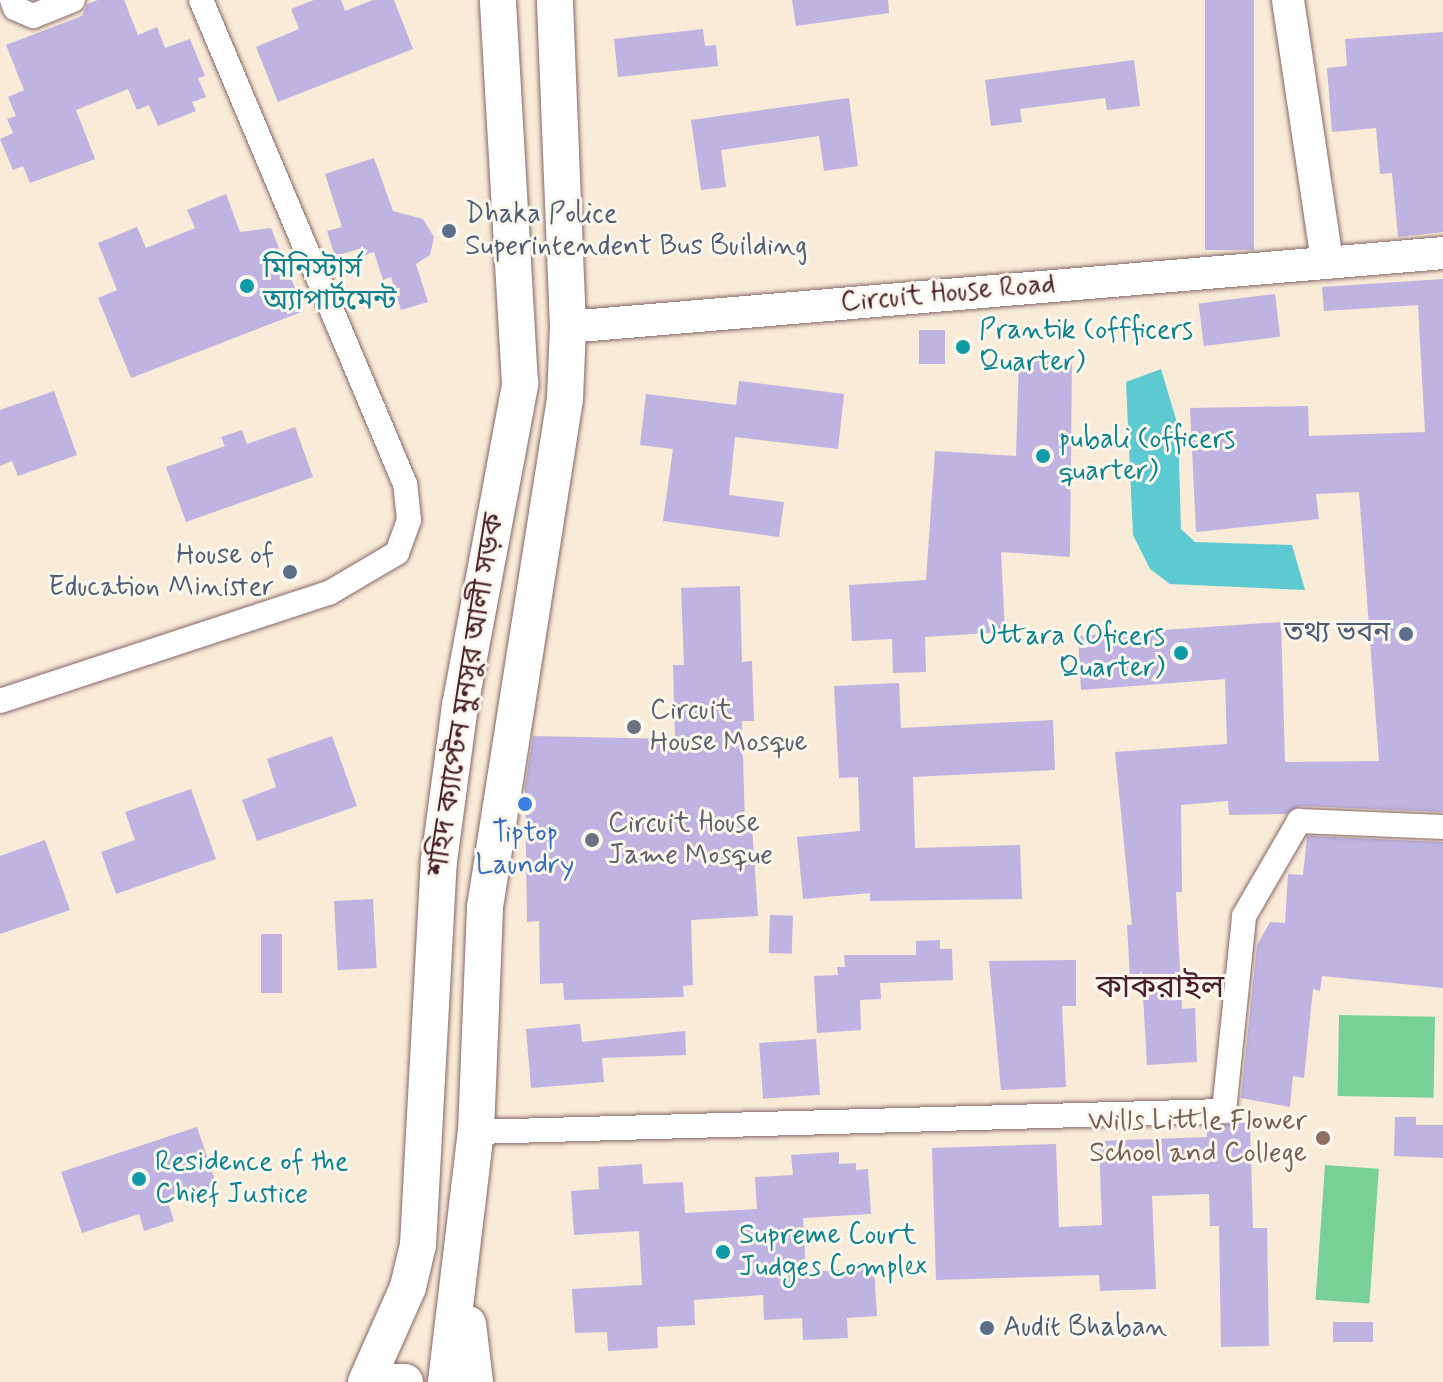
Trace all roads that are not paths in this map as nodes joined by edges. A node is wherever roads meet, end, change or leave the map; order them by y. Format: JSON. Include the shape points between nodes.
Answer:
{"nodes":[{"id":1,"x":12,"y":0,"type":"edge"},
{"id":2,"x":73,"y":0,"type":"edge"},
{"id":3,"x":201,"y":0,"type":"edge"},
{"id":4,"x":498,"y":0,"type":"edge"},
{"id":5,"x":555,"y":0,"type":"edge"},
{"id":6,"x":1288,"y":0,"type":"edge"},
{"id":7,"x":1443,"y":253,"type":"edge"},
{"id":8,"x":1327,"y":262,"type":"junction"},
{"id":9,"x":568,"y":327,"type":"junction"},
{"id":10,"x":0,"y":701,"type":"edge"},
{"id":11,"x":1443,"y":827,"type":"edge"},
{"id":12,"x":476,"y":1132,"type":"junction"},
{"id":13,"x":464,"y":1247,"type":"junction"},
{"id":14,"x":366,"y":1382,"type":"edge"},
{"id":15,"x":376,"y":1382,"type":"edge"},
{"id":16,"x":405,"y":1382,"type":"edge"},
{"id":17,"x":446,"y":1382,"type":"edge"},
{"id":18,"x":475,"y":1382,"type":"edge"}],
"edges":[{"from":1,"to":2,"type":"street","via":[[15,8],[33,16]]},
{"from":3,"to":10,"type":"street","via":[[405,484],[409,520],[397,553],[329,593]]},
{"from":4,"to":14,"type":"main road","name":"শহিদ ক্যাপ্টেন মুনসুর আলী সড়ক","via":[[520,384],[462,693],[439,861],[418,1245],[404,1299]]},
{"from":5,"to":9,"type":"main road","name":"শহিদ ক্যাপ্টেন মুনসুর আলী সড়ক"},
{"from":6,"to":8,"type":"street"},
{"from":7,"to":8,"type":"street","name":"Circuit House Road"},
{"from":8,"to":9,"type":"street","name":"Circuit House Road"},
{"from":9,"to":12,"type":"main road","name":"শহিদ ক্যাপ্টেন মুনসুর আলী সড়ক","via":[[565,399],[485,907]]},
{"from":11,"to":12,"type":"street","via":[[1299,821],[1244,916],[1224,1111]]},
{"from":12,"to":13,"type":"main road","name":"শহিদ ক্যাপ্টেন মুনসুর আলী সড়ক"},
{"from":13,"to":17,"type":"main road","name":"শহিদ ক্যাপ্টেন মুনসুর আলী সড়ক"},
{"from":13,"to":18,"type":"main road"},
{"from":15,"to":16,"type":"main road"}]}
